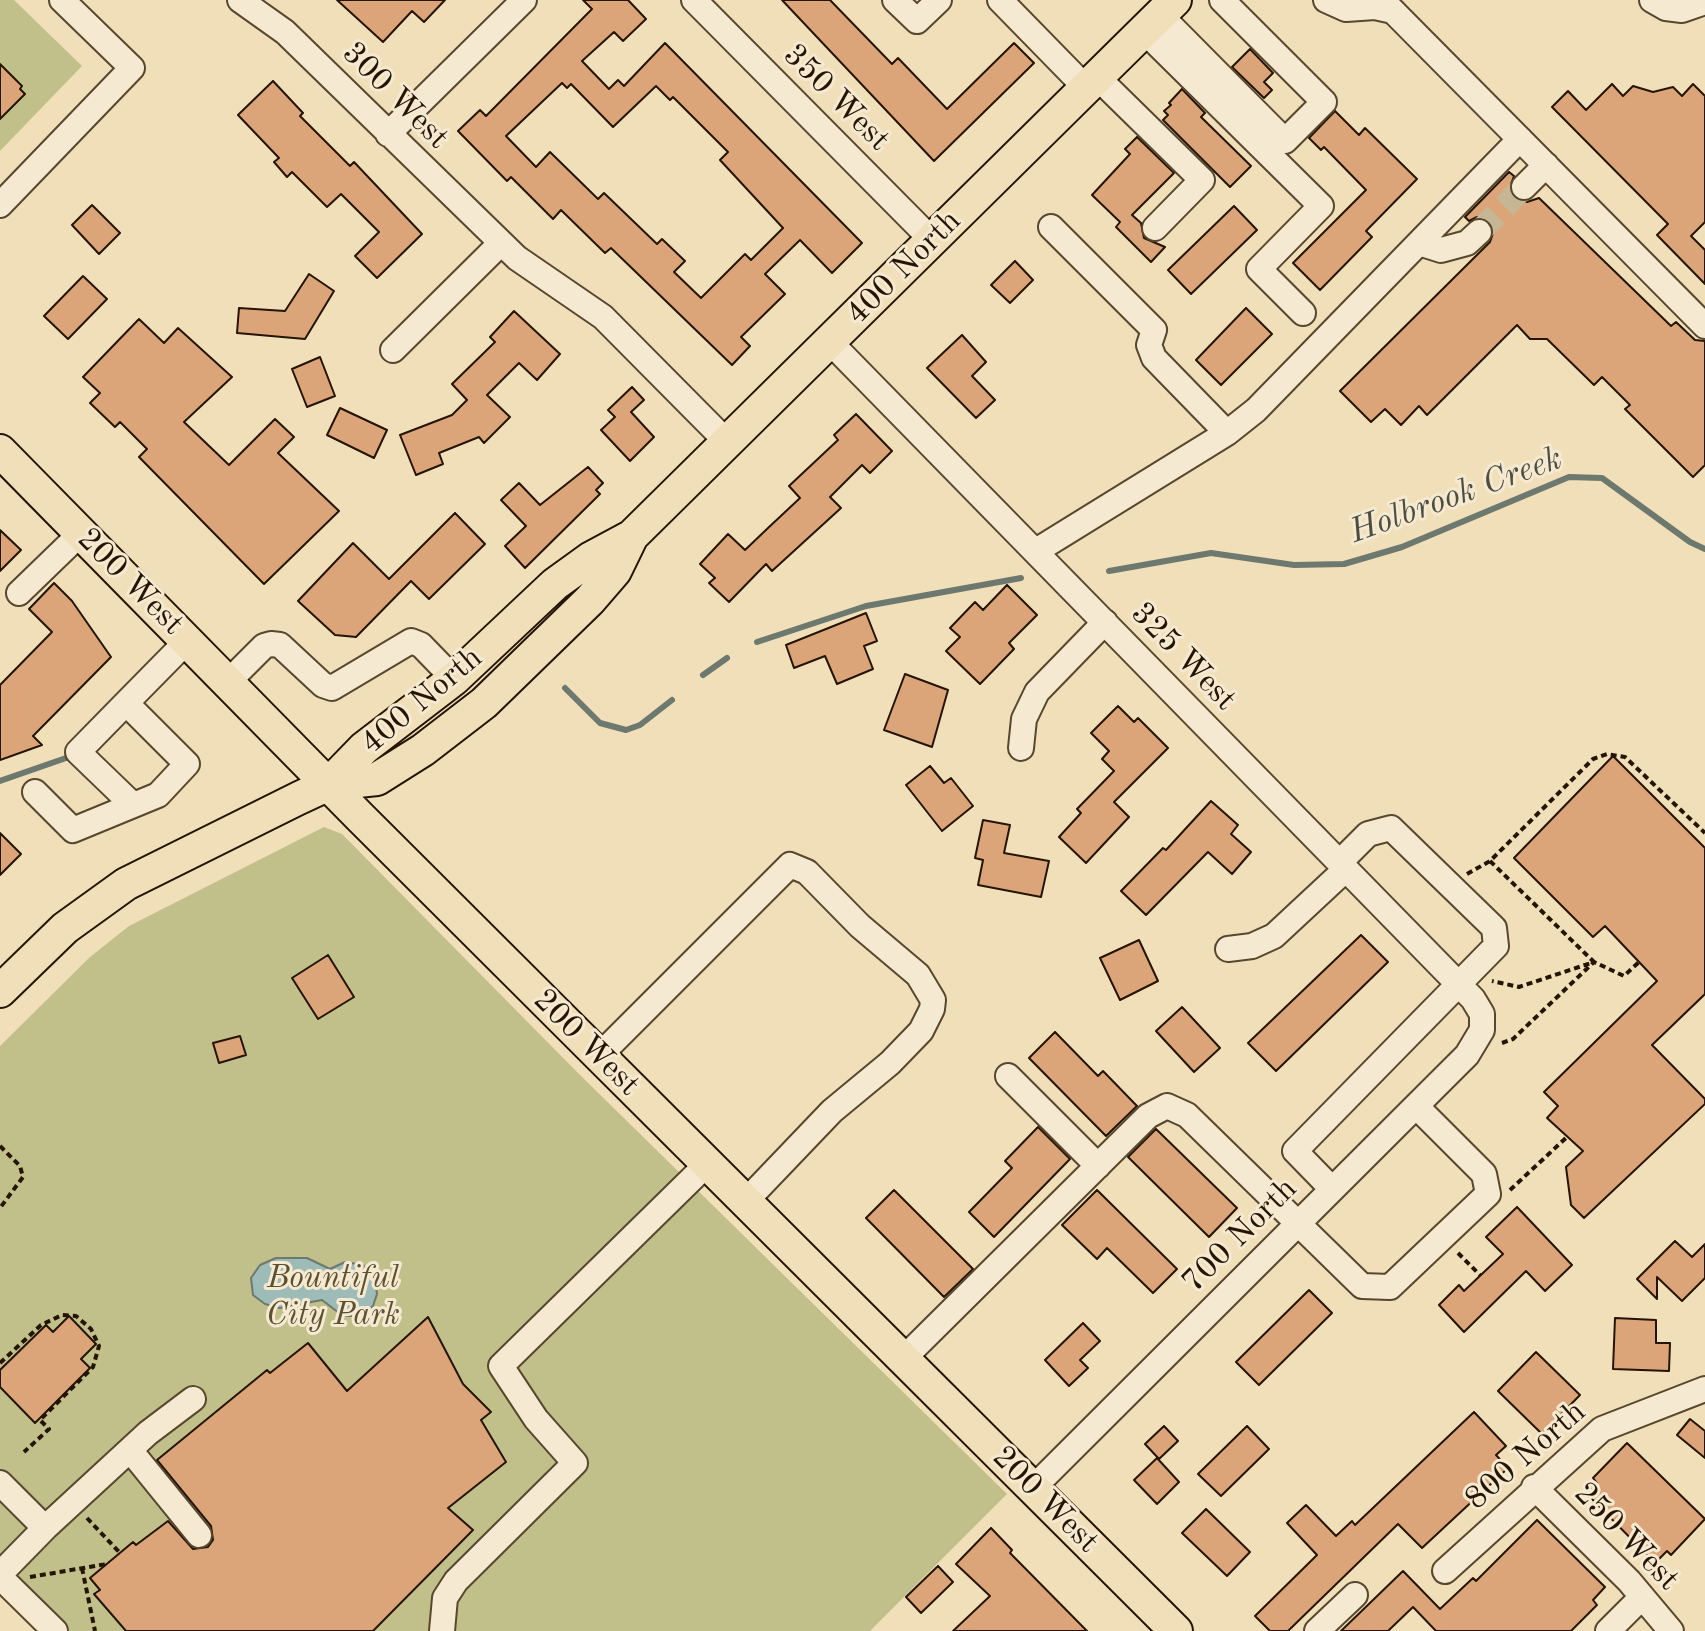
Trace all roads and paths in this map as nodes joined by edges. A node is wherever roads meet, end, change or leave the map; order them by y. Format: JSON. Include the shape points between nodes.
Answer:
{"nodes":[{"id":1,"x":62,"y":0,"type":"edge"},
{"id":2,"x":240,"y":0,"type":"edge"},
{"id":3,"x":524,"y":0,"type":"edge"},
{"id":4,"x":694,"y":0,"type":"edge"},
{"id":5,"x":895,"y":0,"type":"edge"},
{"id":6,"x":939,"y":0,"type":"edge"},
{"id":7,"x":1000,"y":0,"type":"edge"},
{"id":8,"x":1222,"y":0,"type":"edge"},
{"id":9,"x":1326,"y":0,"type":"edge"},
{"id":10,"x":1652,"y":0,"type":"edge"},
{"id":11,"x":1704,"y":4,"type":"edge"},
{"id":12,"x":1388,"y":5,"type":"edge"},
{"id":13,"x":1160,"y":15,"type":"edge"},
{"id":14,"x":1092,"y":83,"type":"junction"},
{"id":15,"x":388,"y":134,"type":"junction"},
{"id":16,"x":1520,"y":139,"type":"junction"},
{"id":17,"x":1546,"y":165,"type":"junction"},
{"id":18,"x":1524,"y":187,"type":"tunnel mouth"},
{"id":19,"x":0,"y":205,"type":"edge"},
{"id":20,"x":1051,"y":227,"type":"dead end"},
{"id":21,"x":1155,"y":228,"type":"dead end"},
{"id":22,"x":1479,"y":232,"type":"tunnel mouth"},
{"id":23,"x":932,"y":240,"type":"junction"},
{"id":24,"x":1419,"y":243,"type":"junction"},
{"id":25,"x":500,"y":244,"type":"junction"},
{"id":26,"x":1303,"y":313,"type":"dead end"},
{"id":27,"x":1705,"y":326,"type":"edge"},
{"id":28,"x":829,"y":341,"type":"junction"},
{"id":29,"x":393,"y":350,"type":"dead end"},
{"id":30,"x":1227,"y":433,"type":"junction"},
{"id":31,"x":727,"y":442,"type":"junction"},
{"id":32,"x":0,"y":451,"type":"edge"},
{"id":33,"x":81,"y":533,"type":"junction"},
{"id":34,"x":632,"y":536,"type":"junction"},
{"id":35,"x":1036,"y":551,"type":"junction"},
{"id":36,"x":19,"y":593,"type":"dead end"},
{"id":37,"x":1105,"y":622,"type":"junction"},
{"id":38,"x":188,"y":640,"type":"junction"},
{"id":39,"x":454,"y":679,"type":"junction"},
{"id":40,"x":229,"y":681,"type":"junction"},
{"id":41,"x":126,"y":703,"type":"junction"},
{"id":42,"x":1021,"y":748,"type":"dead end"},
{"id":43,"x":329,"y":784,"type":"junction"},
{"id":44,"x":35,"y":792,"type":"dead end"},
{"id":45,"x":133,"y":805,"type":"junction"},
{"id":46,"x":1705,"y":833,"type":"edge"},
{"id":47,"x":1490,"y":861,"type":"junction"},
{"id":48,"x":1343,"y":866,"type":"junction"},
{"id":49,"x":1465,"y":876,"type":"dead end"},
{"id":50,"x":1228,"y":949,"type":"dead end"},
{"id":51,"x":1594,"y":962,"type":"junction"},
{"id":52,"x":1639,"y":962,"type":"dead end"},
{"id":53,"x":1490,"y":980,"type":"dead end"},
{"id":54,"x":1460,"y":985,"type":"junction"},
{"id":55,"x":0,"y":991,"type":"edge"},
{"id":56,"x":1483,"y":1022,"type":"joint"},
{"id":57,"x":1502,"y":1043,"type":"dead end"},
{"id":58,"x":599,"y":1056,"type":"junction"},
{"id":59,"x":1008,"y":1076,"type":"dead end"},
{"id":60,"x":1416,"y":1106,"type":"junction"},
{"id":61,"x":1567,"y":1137,"type":"dead end"},
{"id":62,"x":0,"y":1146,"type":"edge"},
{"id":63,"x":707,"y":1164,"type":"junction"},
{"id":64,"x":1098,"y":1166,"type":"junction"},
{"id":65,"x":1332,"y":1189,"type":"junction"},
{"id":66,"x":1508,"y":1192,"type":"dead end"},
{"id":67,"x":745,"y":1202,"type":"junction"},
{"id":68,"x":0,"y":1208,"type":"edge"},
{"id":69,"x":1299,"y":1222,"type":"junction"},
{"id":70,"x":1456,"y":1251,"type":"dead end"},
{"id":71,"x":1480,"y":1275,"type":"dead end"},
{"id":72,"x":903,"y":1359,"type":"junction"},
{"id":73,"x":0,"y":1363,"type":"edge"},
{"id":74,"x":1705,"y":1389,"type":"edge"},
{"id":75,"x":193,"y":1399,"type":"dead end"},
{"id":76,"x":130,"y":1450,"type":"junction"},
{"id":77,"x":24,"y":1452,"type":"dead end"},
{"id":78,"x":0,"y":1483,"type":"edge"},
{"id":79,"x":1534,"y":1487,"type":"junction"},
{"id":80,"x":1033,"y":1488,"type":"junction"},
{"id":81,"x":86,"y":1516,"type":"dead end"},
{"id":82,"x":45,"y":1528,"type":"junction"},
{"id":83,"x":199,"y":1535,"type":"dead end"},
{"id":84,"x":120,"y":1553,"type":"dead end"},
{"id":85,"x":107,"y":1564,"type":"dead end"},
{"id":86,"x":82,"y":1568,"type":"junction"},
{"id":87,"x":1445,"y":1571,"type":"dead end"},
{"id":88,"x":8,"y":1576,"type":"edge"},
{"id":89,"x":1355,"y":1595,"type":"dead end"},
{"id":90,"x":1642,"y":1597,"type":"junction"},
{"id":91,"x":55,"y":1631,"type":"edge"},
{"id":92,"x":95,"y":1631,"type":"edge"},
{"id":93,"x":442,"y":1631,"type":"edge"},
{"id":94,"x":1176,"y":1631,"type":"edge"},
{"id":95,"x":1317,"y":1631,"type":"edge"},
{"id":96,"x":1608,"y":1631,"type":"edge"},
{"id":97,"x":1671,"y":1631,"type":"edge"}],
"edges":[{"from":1,"to":19,"type":"street","via":[[132,68]]},
{"from":2,"to":15,"type":"street","name":"300 West","via":[[285,32]]},
{"from":3,"to":15,"type":"street"},
{"from":4,"to":23,"type":"street","name":"350 West"},
{"from":5,"to":6,"type":"street","via":[[917,21]]},
{"from":7,"to":14,"type":"street"},
{"from":8,"to":13,"type":"street","via":[[1324,102],[1285,141]]},
{"from":9,"to":12,"type":"street","via":[[1346,9]]},
{"from":10,"to":11,"type":"street","via":[[1673,9]]},
{"from":12,"to":16,"type":"street"},
{"from":13,"to":14,"type":"main road","name":"400 North"},
{"from":13,"to":26,"type":"street","via":[[1321,206],[1259,269]]},
{"from":14,"to":21,"type":"street","via":[[1202,180]]},
{"from":14,"to":23,"type":"main road","name":"400 North"},
{"from":15,"to":25,"type":"street","name":"300 West"},
{"from":16,"to":17,"type":"street"},
{"from":16,"to":24,"type":"street"},
{"from":17,"to":18,"type":"street"},
{"from":17,"to":27,"type":"street"},
{"from":20,"to":30,"type":"street","via":[[1154,330],[1149,345],[1154,358]]},
{"from":22,"to":24,"type":"street","via":[[1467,243],[1441,250]]},
{"from":23,"to":28,"type":"main road","name":"400 North"},
{"from":24,"to":30,"type":"street","via":[[1256,410]]},
{"from":25,"to":29,"type":"street"},
{"from":25,"to":31,"type":"street","name":"300 West","via":[[603,317]]},
{"from":28,"to":31,"type":"main road","name":"400 North"},
{"from":28,"to":35,"type":"street","name":"325 West"},
{"from":30,"to":35,"type":"street"},
{"from":31,"to":34,"type":"main road","name":"400 North"},
{"from":32,"to":33,"type":"main road","name":"200 West"},
{"from":33,"to":36,"type":"street"},
{"from":33,"to":38,"type":"main road","name":"200 West"},
{"from":34,"to":39,"type":"main road","name":"400 North","via":[[555,584]]},
{"from":34,"to":43,"type":"main road","name":"400 North","via":[[615,571],[590,600],[454,727],[383,776]]},
{"from":35,"to":37,"type":"street","name":"325 West"},
{"from":37,"to":42,"type":"street","via":[[1037,692],[1024,719]]},
{"from":37,"to":48,"type":"street","name":"325 West"},
{"from":38,"to":40,"type":"main road","name":"200 West"},
{"from":38,"to":41,"type":"street"},
{"from":39,"to":40,"type":"street","via":[[411,641],[332,688],[280,645],[271,644]]},
{"from":39,"to":43,"type":"main road","name":"400 North","via":[[364,748]]},
{"from":40,"to":43,"type":"main road","name":"200 West"},
{"from":41,"to":45,"type":"street","via":[[78,752]]},
{"from":41,"to":45,"type":"street","via":[[187,764],[158,795]]},
{"from":43,"to":55,"type":"main road","name":"400 North","via":[[126,884],[65,928]]},
{"from":43,"to":58,"type":"main road","name":"200 West"},
{"from":44,"to":45,"type":"street","via":[[73,830]]},
{"from":46,"to":47,"type":"path","via":[[1625,757],[1607,754],[1593,759]]},
{"from":47,"to":49,"type":"path"},
{"from":47,"to":51,"type":"path"},
{"from":48,"to":50,"type":"street","via":[[1274,936]]},
{"from":48,"to":54,"type":"street","name":"325 West"},
{"from":48,"to":54,"type":"street","via":[[1368,834],[1391,828],[1494,928],[1496,946]]},
{"from":51,"to":52,"type":"path","via":[[1624,976]]},
{"from":51,"to":53,"type":"path","via":[[1519,987]]},
{"from":51,"to":57,"type":"path","via":[[1513,1039]]},
{"from":54,"to":56,"type":"street","name":"325 West","via":[[1478,1006]]},
{"from":54,"to":65,"type":"street","via":[[1295,1151]]},
{"from":56,"to":60,"type":"street","name":"700 North","via":[[1474,1046]]},
{"from":58,"to":63,"type":"main road","name":"200 West"},
{"from":58,"to":67,"type":"street","via":[[790,865],[807,872],[860,926],[912,968],[933,1000],[921,1031],[832,1111]]},
{"from":59,"to":64,"type":"street"},
{"from":60,"to":65,"type":"street","name":"700 North"},
{"from":60,"to":69,"type":"street","via":[[1484,1174],[1488,1194],[1390,1287],[1362,1286]]},
{"from":61,"to":66,"type":"path"},
{"from":62,"to":68,"type":"path","via":[[20,1166],[23,1177]]},
{"from":63,"to":67,"type":"main road","name":"200 West"},
{"from":63,"to":93,"type":"street","via":[[501,1366],[536,1419],[575,1463],[456,1581],[441,1613]]},
{"from":64,"to":69,"type":"street","via":[[1148,1116],[1167,1106],[1187,1115]]},
{"from":64,"to":72,"type":"street"},
{"from":65,"to":69,"type":"street","name":"700 North"},
{"from":67,"to":72,"type":"main road","name":"200 West"},
{"from":69,"to":80,"type":"street","name":"700 North"},
{"from":70,"to":71,"type":"path"},
{"from":72,"to":80,"type":"main road","name":"200 West"},
{"from":73,"to":77,"type":"path","via":[[41,1325],[62,1315],[76,1316],[99,1346],[93,1367],[40,1420],[49,1429]]},
{"from":74,"to":79,"type":"street","name":"800 North","via":[[1614,1422]]},
{"from":75,"to":76,"type":"street"},
{"from":76,"to":82,"type":"street"},
{"from":76,"to":83,"type":"street"},
{"from":78,"to":82,"type":"street"},
{"from":79,"to":87,"type":"street","name":"800 North"},
{"from":79,"to":90,"type":"street","name":"250 West"},
{"from":80,"to":94,"type":"main road","name":"200 West"},
{"from":81,"to":84,"type":"path"},
{"from":82,"to":88,"type":"street"},
{"from":85,"to":86,"type":"path"},
{"from":86,"to":88,"type":"path"},
{"from":86,"to":92,"type":"path"},
{"from":88,"to":91,"type":"street"},
{"from":89,"to":95,"type":"street"},
{"from":90,"to":96,"type":"street"},
{"from":90,"to":97,"type":"street","name":"250 West"}]}
